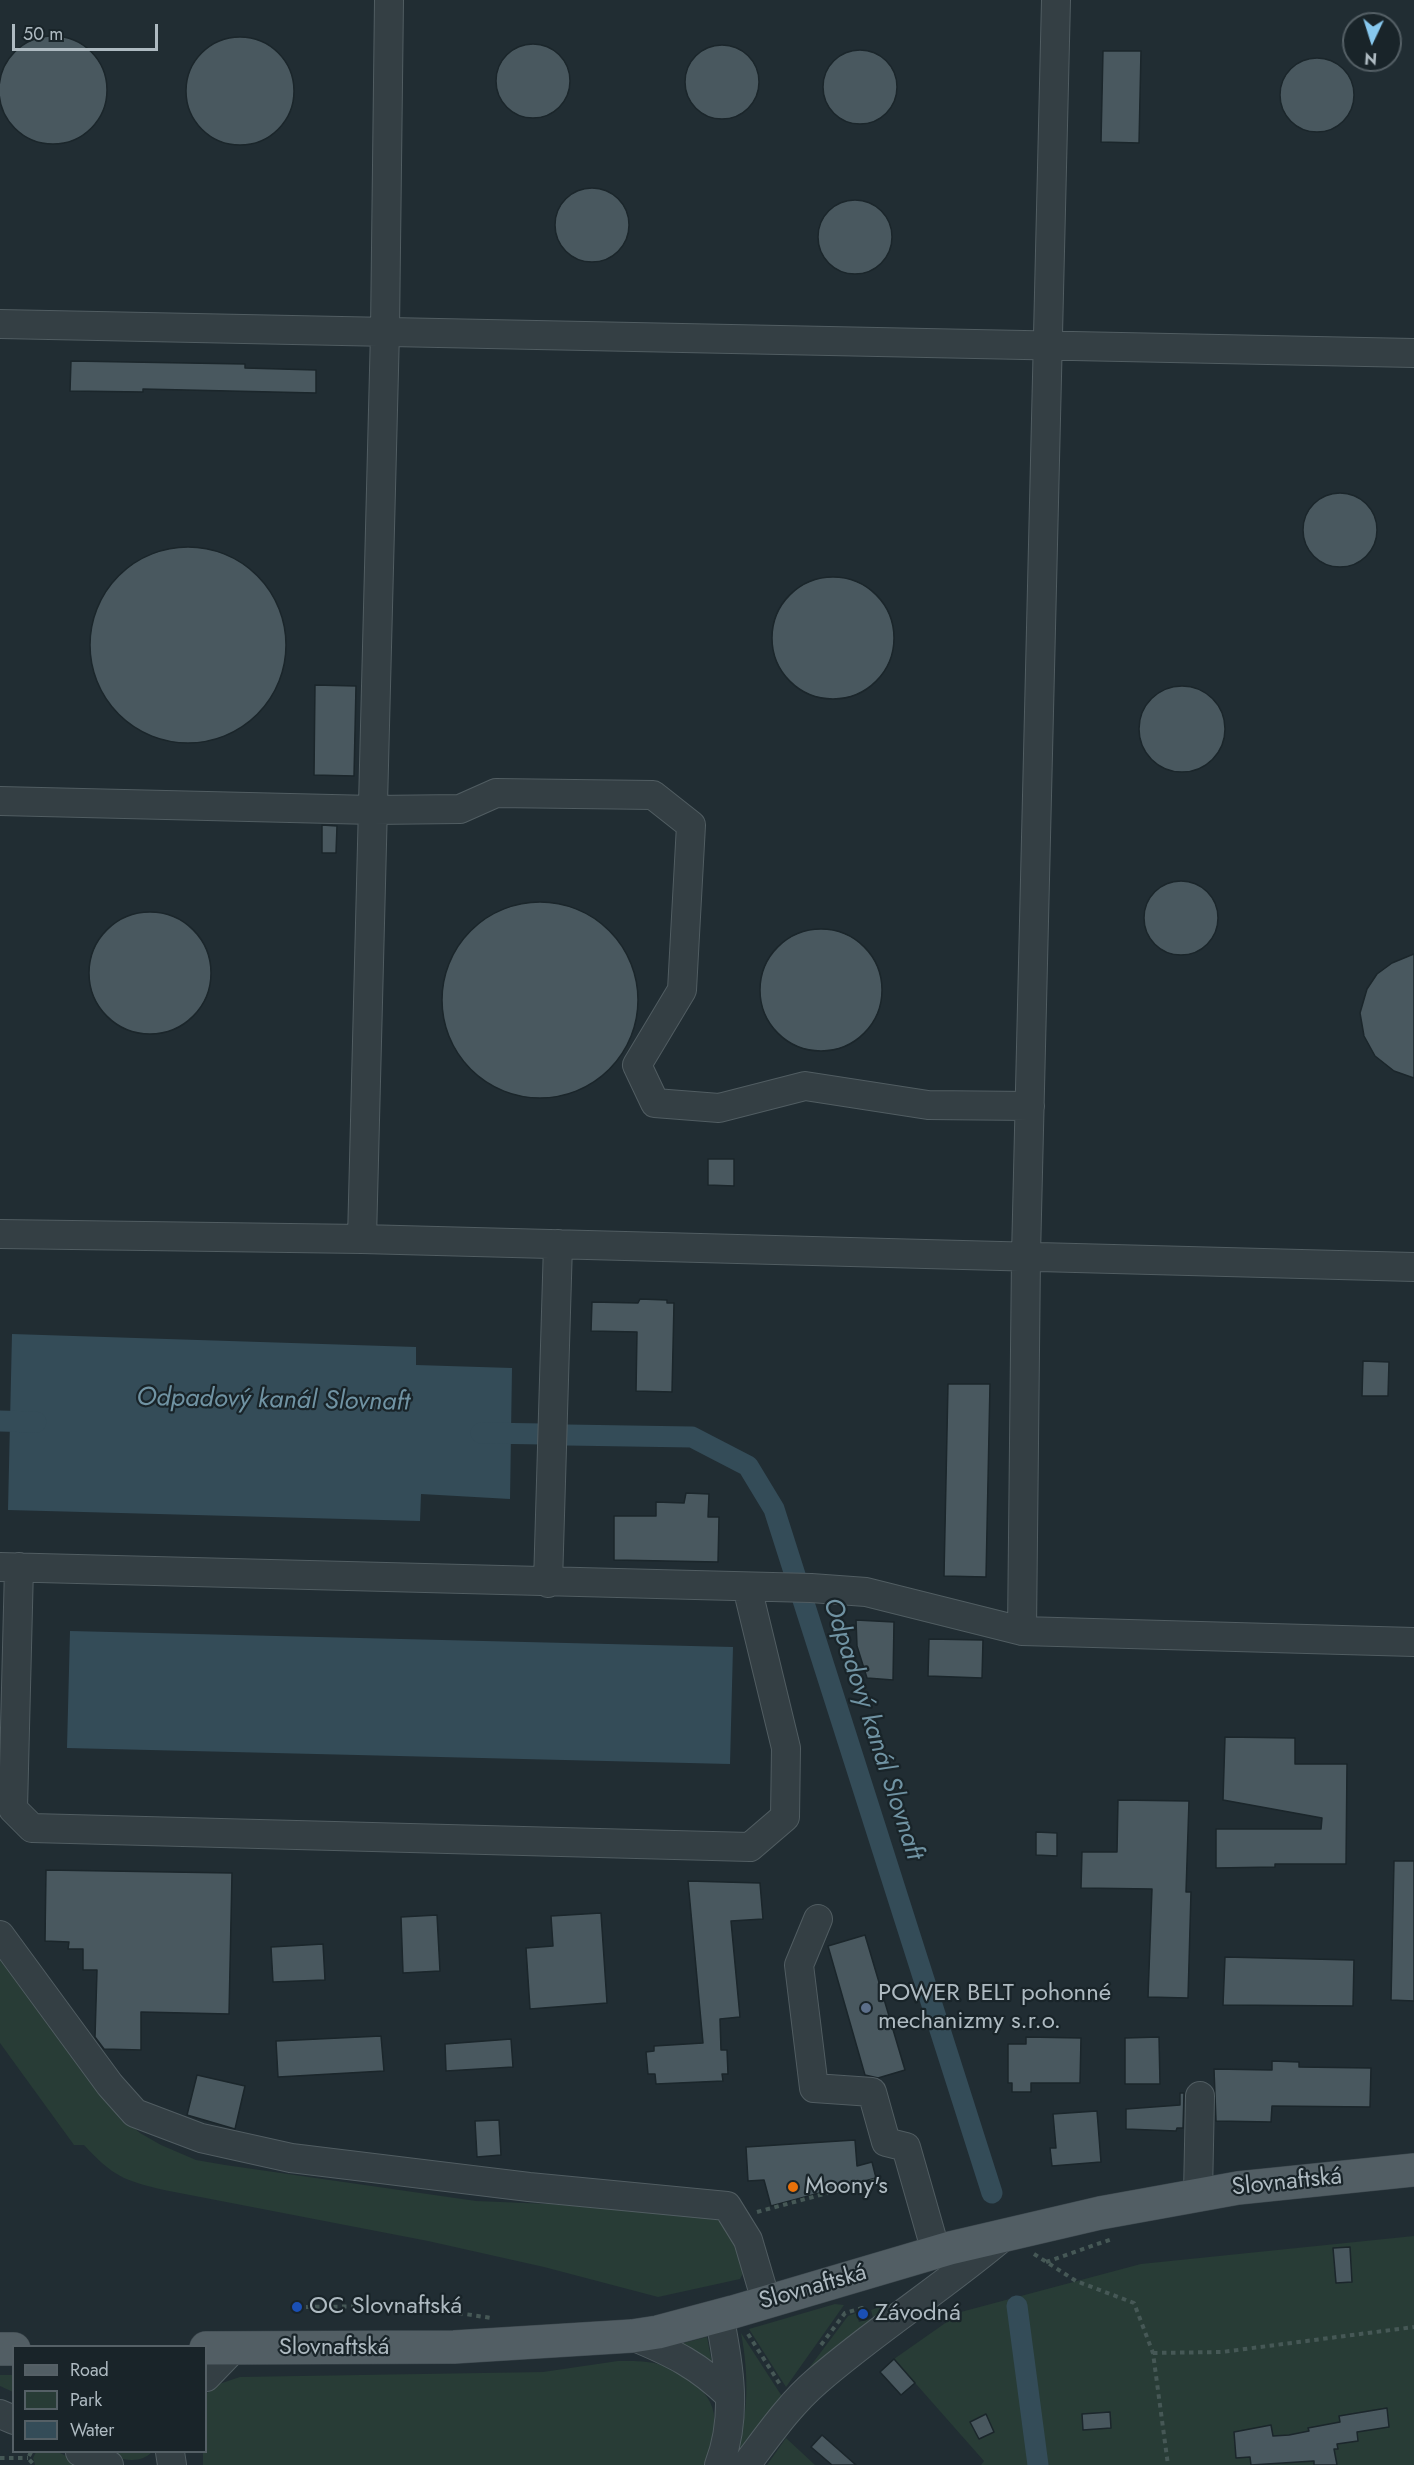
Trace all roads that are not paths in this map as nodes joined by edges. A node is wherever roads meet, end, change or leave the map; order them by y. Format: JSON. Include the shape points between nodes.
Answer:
{"nodes":[{"id":1,"x":389,"y":0,"type":"edge"},
{"id":2,"x":1056,"y":0,"type":"edge"},
{"id":3,"x":0,"y":324,"type":"edge"},
{"id":4,"x":385,"y":331,"type":"junction"},
{"id":5,"x":1048,"y":345,"type":"junction"},
{"id":6,"x":1414,"y":353,"type":"edge"},
{"id":7,"x":0,"y":801,"type":"edge"},
{"id":8,"x":373,"y":810,"type":"junction"},
{"id":9,"x":1030,"y":1106,"type":"junction"},
{"id":10,"x":0,"y":1234,"type":"edge"},
{"id":11,"x":362,"y":1239,"type":"junction"},
{"id":12,"x":558,"y":1244,"type":"junction"},
{"id":13,"x":1026,"y":1256,"type":"junction"},
{"id":14,"x":1414,"y":1267,"type":"edge"},
{"id":15,"x":10,"y":1567,"type":"edge"},
{"id":16,"x":548,"y":1583,"type":"junction"},
{"id":17,"x":747,"y":1587,"type":"junction"},
{"id":18,"x":1022,"y":1631,"type":"junction"},
{"id":19,"x":1414,"y":1641,"type":"edge"},
{"id":20,"x":818,"y":1919,"type":"dead end"},
{"id":21,"x":0,"y":1935,"type":"edge"},
{"id":22,"x":1200,"y":2096,"type":"dead end"},
{"id":23,"x":1414,"y":2170,"type":"edge"},
{"id":24,"x":1198,"y":2194,"type":"junction"},
{"id":25,"x":1006,"y":2234,"type":"junction"},
{"id":26,"x":936,"y":2252,"type":"junction"},
{"id":27,"x":766,"y":2301,"type":"junction"},
{"id":28,"x":726,"y":2313,"type":"junction"},
{"id":29,"x":632,"y":2336,"type":"junction"},
{"id":30,"x":220,"y":2348,"type":"edge"},
{"id":31,"x":207,"y":2375,"type":"edge"},
{"id":32,"x":730,"y":2396,"type":"junction"},
{"id":33,"x":84,"y":2453,"type":"edge"},
{"id":34,"x":109,"y":2465,"type":"edge"},
{"id":35,"x":719,"y":2465,"type":"edge"},
{"id":36,"x":746,"y":2465,"type":"edge"}],
"edges":[{"from":1,"to":4,"type":"street"},
{"from":2,"to":5,"type":"street"},
{"from":3,"to":4,"type":"street"},
{"from":4,"to":5,"type":"street"},
{"from":4,"to":8,"type":"street"},
{"from":5,"to":6,"type":"street"},
{"from":5,"to":9,"type":"street"},
{"from":7,"to":8,"type":"street"},
{"from":8,"to":9,"type":"street","via":[[460,809],[496,793],[652,795],[691,825],[682,990],[637,1065],[655,1103],[719,1108],[806,1086],[928,1105]]},
{"from":8,"to":11,"type":"street"},
{"from":9,"to":13,"type":"street"},
{"from":10,"to":11,"type":"street"},
{"from":11,"to":12,"type":"street"},
{"from":12,"to":13,"type":"street"},
{"from":12,"to":16,"type":"street"},
{"from":13,"to":14,"type":"street"},
{"from":13,"to":18,"type":"street"},
{"from":15,"to":16,"type":"street"},
{"from":15,"to":17,"type":"street","via":[[13,1809],[32,1828],[750,1847],[785,1817],[786,1748]]},
{"from":16,"to":17,"type":"street"},
{"from":17,"to":18,"type":"street","via":[[866,1592]]},
{"from":18,"to":19,"type":"street"},
{"from":20,"to":26,"type":"street","via":[[799,1965],[814,2088],[872,2092],[886,2142],[906,2146]]},
{"from":21,"to":27,"type":"street","via":[[135,2113],[201,2138],[291,2158],[727,2206],[748,2240]]},
{"from":22,"to":24,"type":"street"},
{"from":23,"to":24,"type":"main road","name":"Slovnaftská"},
{"from":24,"to":25,"type":"main road","name":"Slovnaftská"},
{"from":25,"to":26,"type":"main road","name":"Slovnaftská"},
{"from":25,"to":36,"type":"street","via":[[816,2381],[792,2405]]},
{"from":26,"to":27,"type":"main road","name":"Slovnaftská"},
{"from":27,"to":28,"type":"main road","name":"Slovnaftská"},
{"from":28,"to":29,"type":"main road","name":"Slovnaftská"},
{"from":28,"to":32,"type":"street"},
{"from":29,"to":30,"type":"main road","name":"Slovnaftská","via":[[454,2347]]},
{"from":29,"to":32,"type":"street","via":[[688,2361]]},
{"from":30,"to":31,"type":"street"},
{"from":32,"to":35,"type":"street","via":[[729,2426]]},
{"from":33,"to":34,"type":"street"}]}
